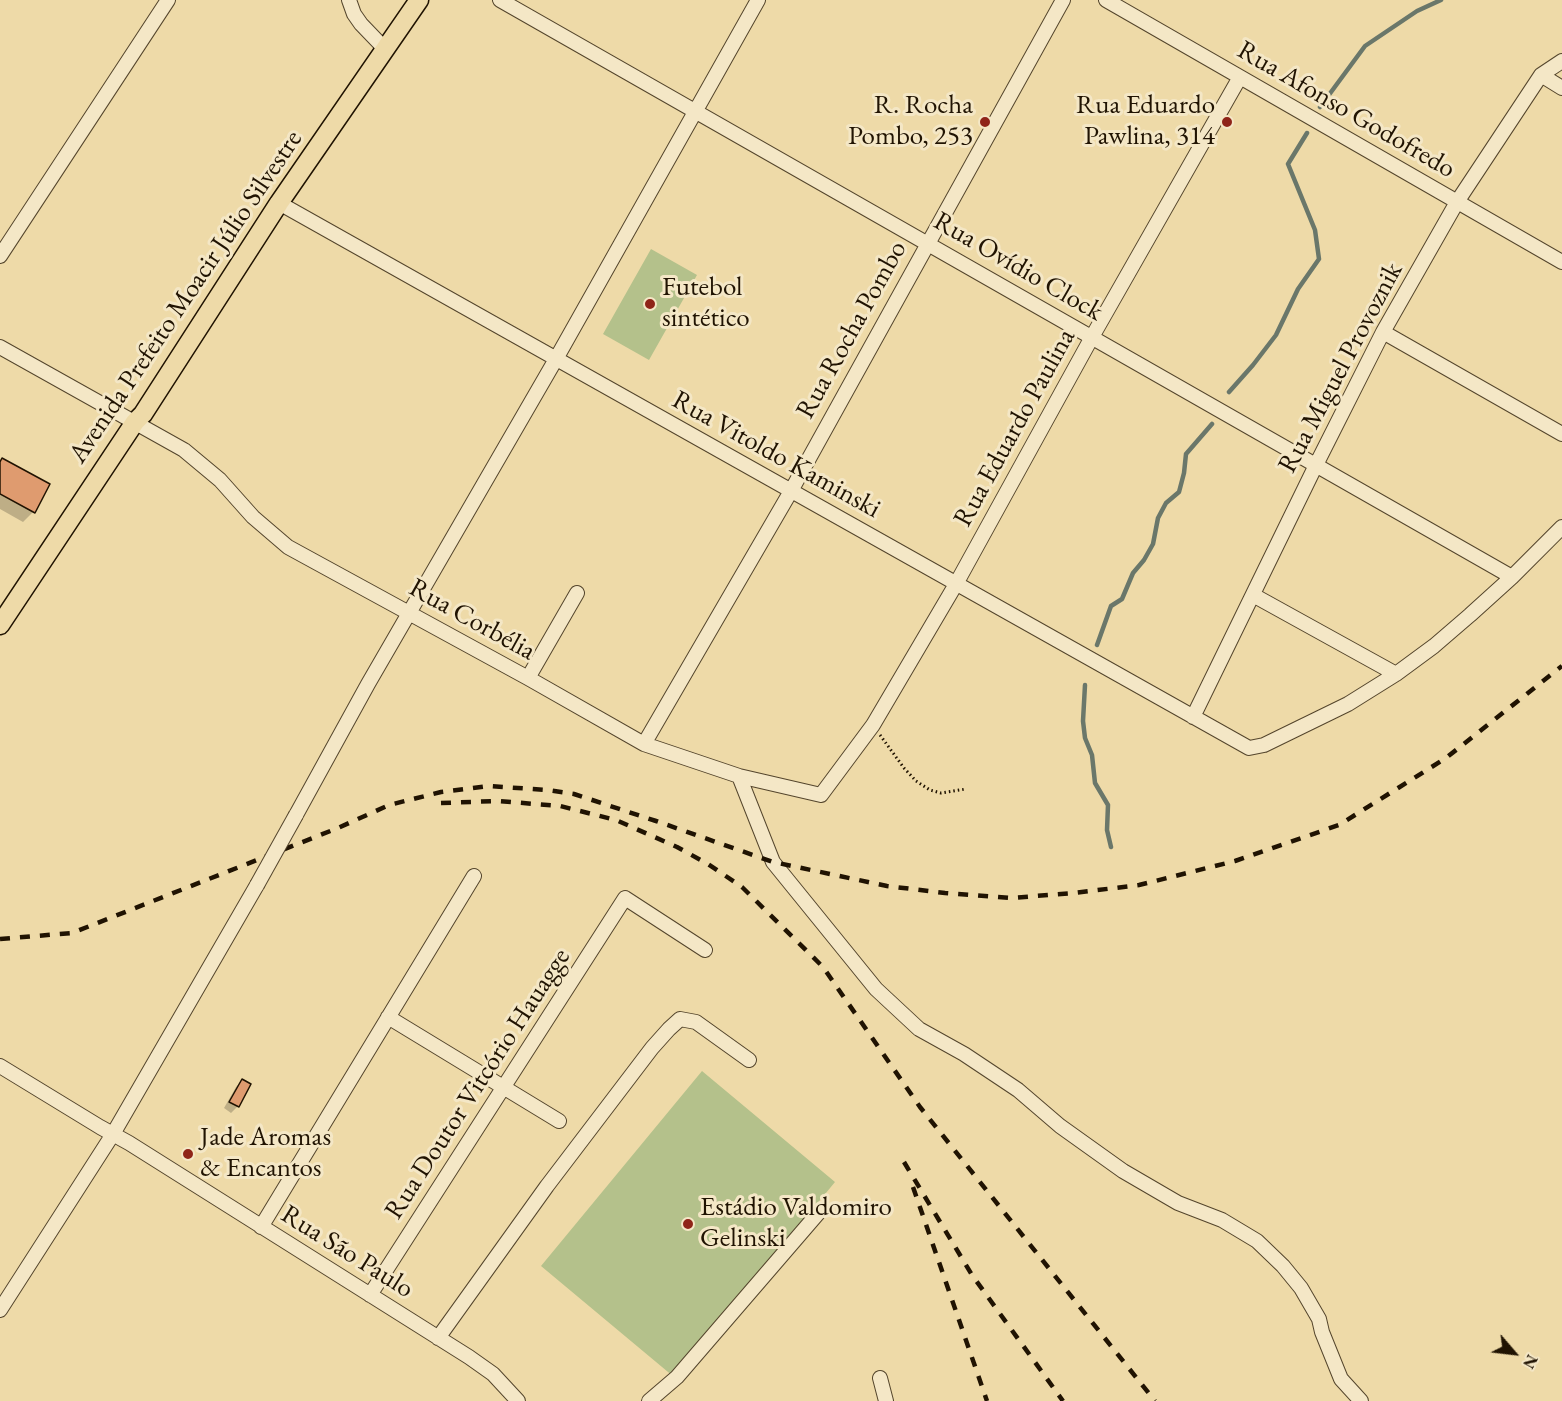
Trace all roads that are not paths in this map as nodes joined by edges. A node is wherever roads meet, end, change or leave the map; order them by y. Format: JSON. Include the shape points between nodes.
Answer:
{"nodes":[{"id":1,"x":168,"y":0,"type":"edge"},
{"id":2,"x":349,"y":0,"type":"edge"},
{"id":3,"x":419,"y":0,"type":"edge"},
{"id":4,"x":500,"y":0,"type":"edge"},
{"id":5,"x":758,"y":0,"type":"edge"},
{"id":6,"x":1063,"y":0,"type":"edge"},
{"id":7,"x":1106,"y":0,"type":"edge"},
{"id":8,"x":386,"y":49,"type":"junction"},
{"id":9,"x":1562,"y":61,"type":"edge"},
{"id":10,"x":1541,"y":75,"type":"junction"},
{"id":11,"x":1240,"y":77,"type":"junction"},
{"id":12,"x":1562,"y":88,"type":"edge"},
{"id":13,"x":695,"y":111,"type":"junction"},
{"id":14,"x":1457,"y":202,"type":"junction"},
{"id":15,"x":279,"y":203,"type":"junction"},
{"id":16,"x":927,"y":243,"type":"junction"},
{"id":17,"x":0,"y":256,"type":"edge"},
{"id":18,"x":1562,"y":262,"type":"edge"},
{"id":19,"x":1383,"y":332,"type":"junction"},
{"id":20,"x":1092,"y":337,"type":"junction"},
{"id":21,"x":0,"y":347,"type":"edge"},
{"id":22,"x":556,"y":359,"type":"junction"},
{"id":23,"x":135,"y":422,"type":"junction"},
{"id":24,"x":1562,"y":434,"type":"edge"},
{"id":25,"x":1316,"y":465,"type":"junction"},
{"id":26,"x":791,"y":491,"type":"junction"},
{"id":27,"x":1562,"y":527,"type":"edge"},
{"id":28,"x":1512,"y":577,"type":"junction"},
{"id":29,"x":956,"y":584,"type":"junction"},
{"id":30,"x":577,"y":593,"type":"dead end"},
{"id":31,"x":1252,"y":595,"type":"junction"},
{"id":32,"x":409,"y":614,"type":"junction"},
{"id":33,"x":0,"y":626,"type":"edge"},
{"id":34,"x":1396,"y":674,"type":"junction"},
{"id":35,"x":528,"y":678,"type":"junction"},
{"id":36,"x":1193,"y":717,"type":"junction"},
{"id":37,"x":644,"y":744,"type":"junction"},
{"id":38,"x":739,"y":777,"type":"junction"},
{"id":39,"x":821,"y":795,"type":"joint"},
{"id":40,"x":474,"y":876,"type":"dead end"},
{"id":41,"x":705,"y":950,"type":"dead end"},
{"id":42,"x":388,"y":1017,"type":"junction"},
{"id":43,"x":749,"y":1060,"type":"dead end"},
{"id":44,"x":0,"y":1066,"type":"edge"},
{"id":45,"x":504,"y":1088,"type":"junction"},
{"id":46,"x":559,"y":1121,"type":"dead end"},
{"id":47,"x":113,"y":1134,"type":"junction"},
{"id":48,"x":820,"y":1211,"type":"dead end"},
{"id":49,"x":261,"y":1227,"type":"junction"},
{"id":50,"x":370,"y":1295,"type":"junction"},
{"id":51,"x":0,"y":1310,"type":"edge"},
{"id":52,"x":438,"y":1338,"type":"junction"},
{"id":53,"x":880,"y":1378,"type":"dead end"},
{"id":54,"x":518,"y":1401,"type":"edge"},
{"id":55,"x":649,"y":1401,"type":"edge"},
{"id":56,"x":886,"y":1401,"type":"edge"},
{"id":57,"x":1361,"y":1401,"type":"edge"}],
"edges":[{"from":1,"to":17,"type":"street"},
{"from":2,"to":8,"type":"street","via":[[361,24]]},
{"from":3,"to":8,"type":"main road","name":"Avenida Prefeito Moacir Júlio Silvestre"},
{"from":4,"to":13,"type":"street","name":"Rua Ovídio Clock"},
{"from":5,"to":13,"type":"street"},
{"from":6,"to":16,"type":"street","name":"Rua Rocha Pombo"},
{"from":7,"to":11,"type":"street","name":"Rua Afonso Godofredo"},
{"from":8,"to":15,"type":"main road","name":"Avenida Prefeito Moacir Júlio Silvestre"},
{"from":9,"to":10,"type":"street","name":"Rua Miguel Provoznik"},
{"from":10,"to":12,"type":"street"},
{"from":10,"to":14,"type":"street","name":"Rua Miguel Provoznik"},
{"from":11,"to":14,"type":"street","name":"Rua Afonso Godofredo"},
{"from":11,"to":20,"type":"street","name":"Rua Eduardo Paulina"},
{"from":13,"to":16,"type":"street","name":"Rua Ovídio Clock"},
{"from":13,"to":22,"type":"street"},
{"from":14,"to":18,"type":"street","name":"Rua Afonso Godofredo"},
{"from":14,"to":19,"type":"street","name":"Rua Miguel Provoznik"},
{"from":15,"to":22,"type":"street","name":"Rua Vitoldo Kaminski"},
{"from":15,"to":23,"type":"main road","name":"Avenida Prefeito Moacir Júlio Silvestre"},
{"from":16,"to":20,"type":"street","name":"Rua Ovídio Clock"},
{"from":16,"to":26,"type":"street","name":"Rua Rocha Pombo"},
{"from":19,"to":24,"type":"street"},
{"from":19,"to":25,"type":"street","name":"Rua Miguel Provoznik"},
{"from":20,"to":25,"type":"street","name":"Rua Ovídio Clock"},
{"from":20,"to":29,"type":"street","name":"Rua Eduardo Paulina"},
{"from":21,"to":23,"type":"street","name":"Rua Corbélia"},
{"from":22,"to":26,"type":"street","name":"Rua Vitoldo Kaminski"},
{"from":22,"to":32,"type":"street"},
{"from":23,"to":32,"type":"street","name":"Rua Corbélia","via":[[184,450],[288,547]]},
{"from":23,"to":33,"type":"main road","name":"Avenida Prefeito Moacir Júlio Silvestre"},
{"from":25,"to":28,"type":"street","name":"Rua Ovídio Clock"},
{"from":25,"to":31,"type":"street","name":"Rua Miguel Provoznik"},
{"from":26,"to":29,"type":"street","name":"Rua Vitoldo Kaminski"},
{"from":26,"to":37,"type":"street","name":"Rua Rocha Pombo"},
{"from":27,"to":28,"type":"street"},
{"from":28,"to":34,"type":"street"},
{"from":29,"to":36,"type":"street","name":"Rua Vitoldo Kaminski"},
{"from":29,"to":39,"type":"street","name":"Rua Eduardo Paulina","via":[[873,725]]},
{"from":30,"to":35,"type":"street"},
{"from":31,"to":34,"type":"street"},
{"from":31,"to":36,"type":"street","name":"Rua Miguel Provoznik"},
{"from":32,"to":35,"type":"street","name":"Rua Corbélia"},
{"from":32,"to":47,"type":"street","bridge":true},
{"from":34,"to":36,"type":"street","name":"Rua Vitoldo Kaminski","via":[[1348,704],[1264,745],[1249,748]]},
{"from":35,"to":37,"type":"street","name":"Rua Corbélia"},
{"from":37,"to":38,"type":"street","name":"Rua Corbélia"},
{"from":38,"to":39,"type":"street","name":"Rua Corbélia"},
{"from":38,"to":57,"type":"street","via":[[773,862],[876,989],[919,1029],[1018,1090],[1060,1126],[1124,1171],[1178,1203],[1222,1220],[1257,1241],[1301,1288],[1319,1319],[1341,1379]]},
{"from":40,"to":42,"type":"street"},
{"from":41,"to":45,"type":"street","name":"Rua Doutor Vitcório Hauagge","via":[[625,898]]},
{"from":42,"to":45,"type":"street"},
{"from":42,"to":49,"type":"street"},
{"from":43,"to":52,"type":"street","via":[[696,1022],[680,1019],[652,1048],[547,1186]]},
{"from":44,"to":47,"type":"street","name":"Rua São Paulo"},
{"from":45,"to":46,"type":"street"},
{"from":45,"to":50,"type":"street","name":"Rua Doutor Vitcório Hauagge"},
{"from":47,"to":49,"type":"street","name":"Rua São Paulo"},
{"from":47,"to":51,"type":"street"},
{"from":48,"to":55,"type":"street","via":[[677,1377]]},
{"from":49,"to":50,"type":"street","name":"Rua São Paulo"},
{"from":50,"to":52,"type":"street","name":"Rua São Paulo"},
{"from":52,"to":54,"type":"street","name":"Rua São Paulo","via":[[493,1374]]},
{"from":53,"to":56,"type":"street"}]}
